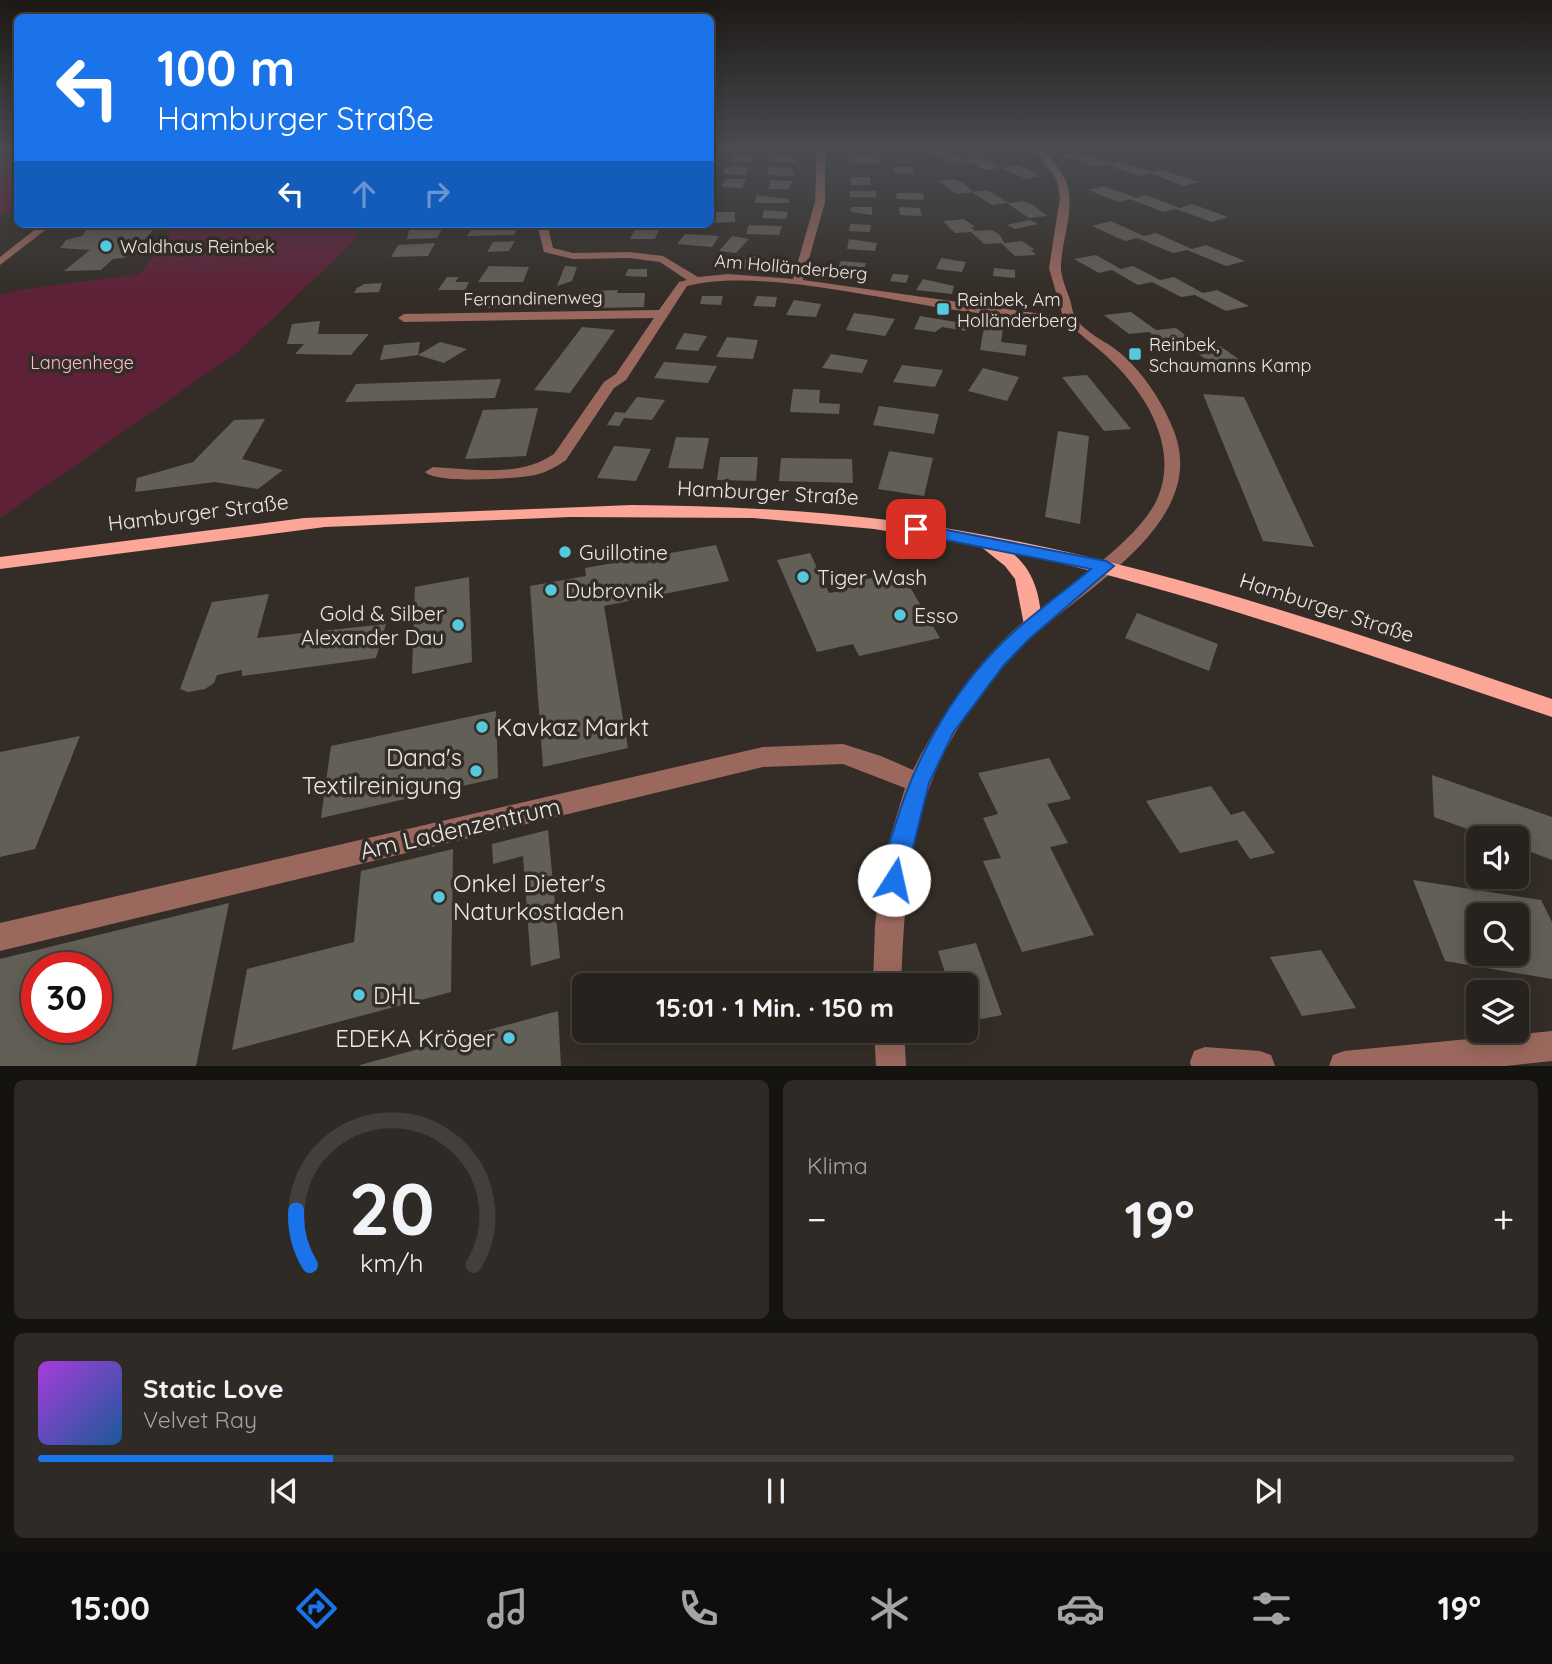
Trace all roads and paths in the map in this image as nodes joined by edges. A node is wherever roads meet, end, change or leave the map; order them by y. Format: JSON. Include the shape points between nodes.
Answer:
{"nodes":[{"id":1,"x":820,"y":197,"type":"edge"},
{"id":2,"x":1065,"y":197,"type":"edge"},
{"id":3,"x":43,"y":228,"type":"edge"},
{"id":4,"x":543,"y":228,"type":"edge"},
{"id":5,"x":0,"y":262,"type":"edge"},
{"id":6,"x":694,"y":279,"type":"junction"},
{"id":7,"x":797,"y":283,"type":"junction"},
{"id":8,"x":663,"y":313,"type":"junction"},
{"id":9,"x":404,"y":318,"type":"dead end"},
{"id":10,"x":1071,"y":322,"type":"junction"},
{"id":11,"x":433,"y":472,"type":"dead end"},
{"id":12,"x":980,"y":541,"type":"junction"},
{"id":13,"x":0,"y":563,"type":"edge"},
{"id":14,"x":1106,"y":566,"type":"junction"},
{"id":15,"x":1032,"y":625,"type":"junction"},
{"id":16,"x":1552,"y":708,"type":"edge"},
{"id":17,"x":918,"y":783,"type":"junction"},
{"id":18,"x":0,"y":937,"type":"edge"},
{"id":19,"x":887,"y":973,"type":"edge"},
{"id":20,"x":890,"y":1043,"type":"edge"},
{"id":21,"x":1552,"y":1046,"type":"edge"},
{"id":22,"x":1205,"y":1062,"type":"dead end"},
{"id":23,"x":891,"y":1066,"type":"edge"},
{"id":24,"x":1259,"y":1066,"type":"edge"},
{"id":25,"x":1344,"y":1066,"type":"edge"}],
"edges":[{"from":1,"to":7,"type":"street"},
{"from":2,"to":10,"type":"street","via":[[1055,268]]},
{"from":3,"to":5,"type":"street"},
{"from":4,"to":6,"type":"street","via":[[548,250],[573,256],[663,259]]},
{"from":6,"to":7,"type":"street","name":"Am Holländerberg"},
{"from":6,"to":8,"type":"street","name":"Am Holländerberg","via":[[683,284]]},
{"from":7,"to":10,"type":"street","name":"Am Holländerberg"},
{"from":8,"to":9,"type":"street","name":"Fernandinenweg"},
{"from":8,"to":11,"type":"street","name":"Am Holländerberg","via":[[559,458],[538,470],[516,473]]},
{"from":10,"to":14,"type":"street","via":[[1116,356],[1149,393],[1168,436],[1172,469],[1167,496],[1153,522]]},
{"from":12,"to":13,"type":"main road","name":"Hamburger Straße","via":[[878,524],[783,515],[523,513],[288,525]]},
{"from":12,"to":14,"type":"main road","name":"Hamburger Straße"},
{"from":12,"to":15,"type":"main road","via":[[1014,563],[1025,578]]},
{"from":14,"to":15,"type":"street"},
{"from":14,"to":16,"type":"main road","name":"Hamburger Straße","via":[[1216,597]]},
{"from":15,"to":17,"type":"street","via":[[972,691],[946,728]]},
{"from":17,"to":18,"type":"street","name":"Am Ladenzentrum","via":[[843,754],[763,757]]},
{"from":17,"to":19,"type":"street","via":[[897,858]]},
{"from":20,"to":23,"type":"street"},
{"from":21,"to":25,"type":"street"},
{"from":22,"to":24,"type":"street"}]}
